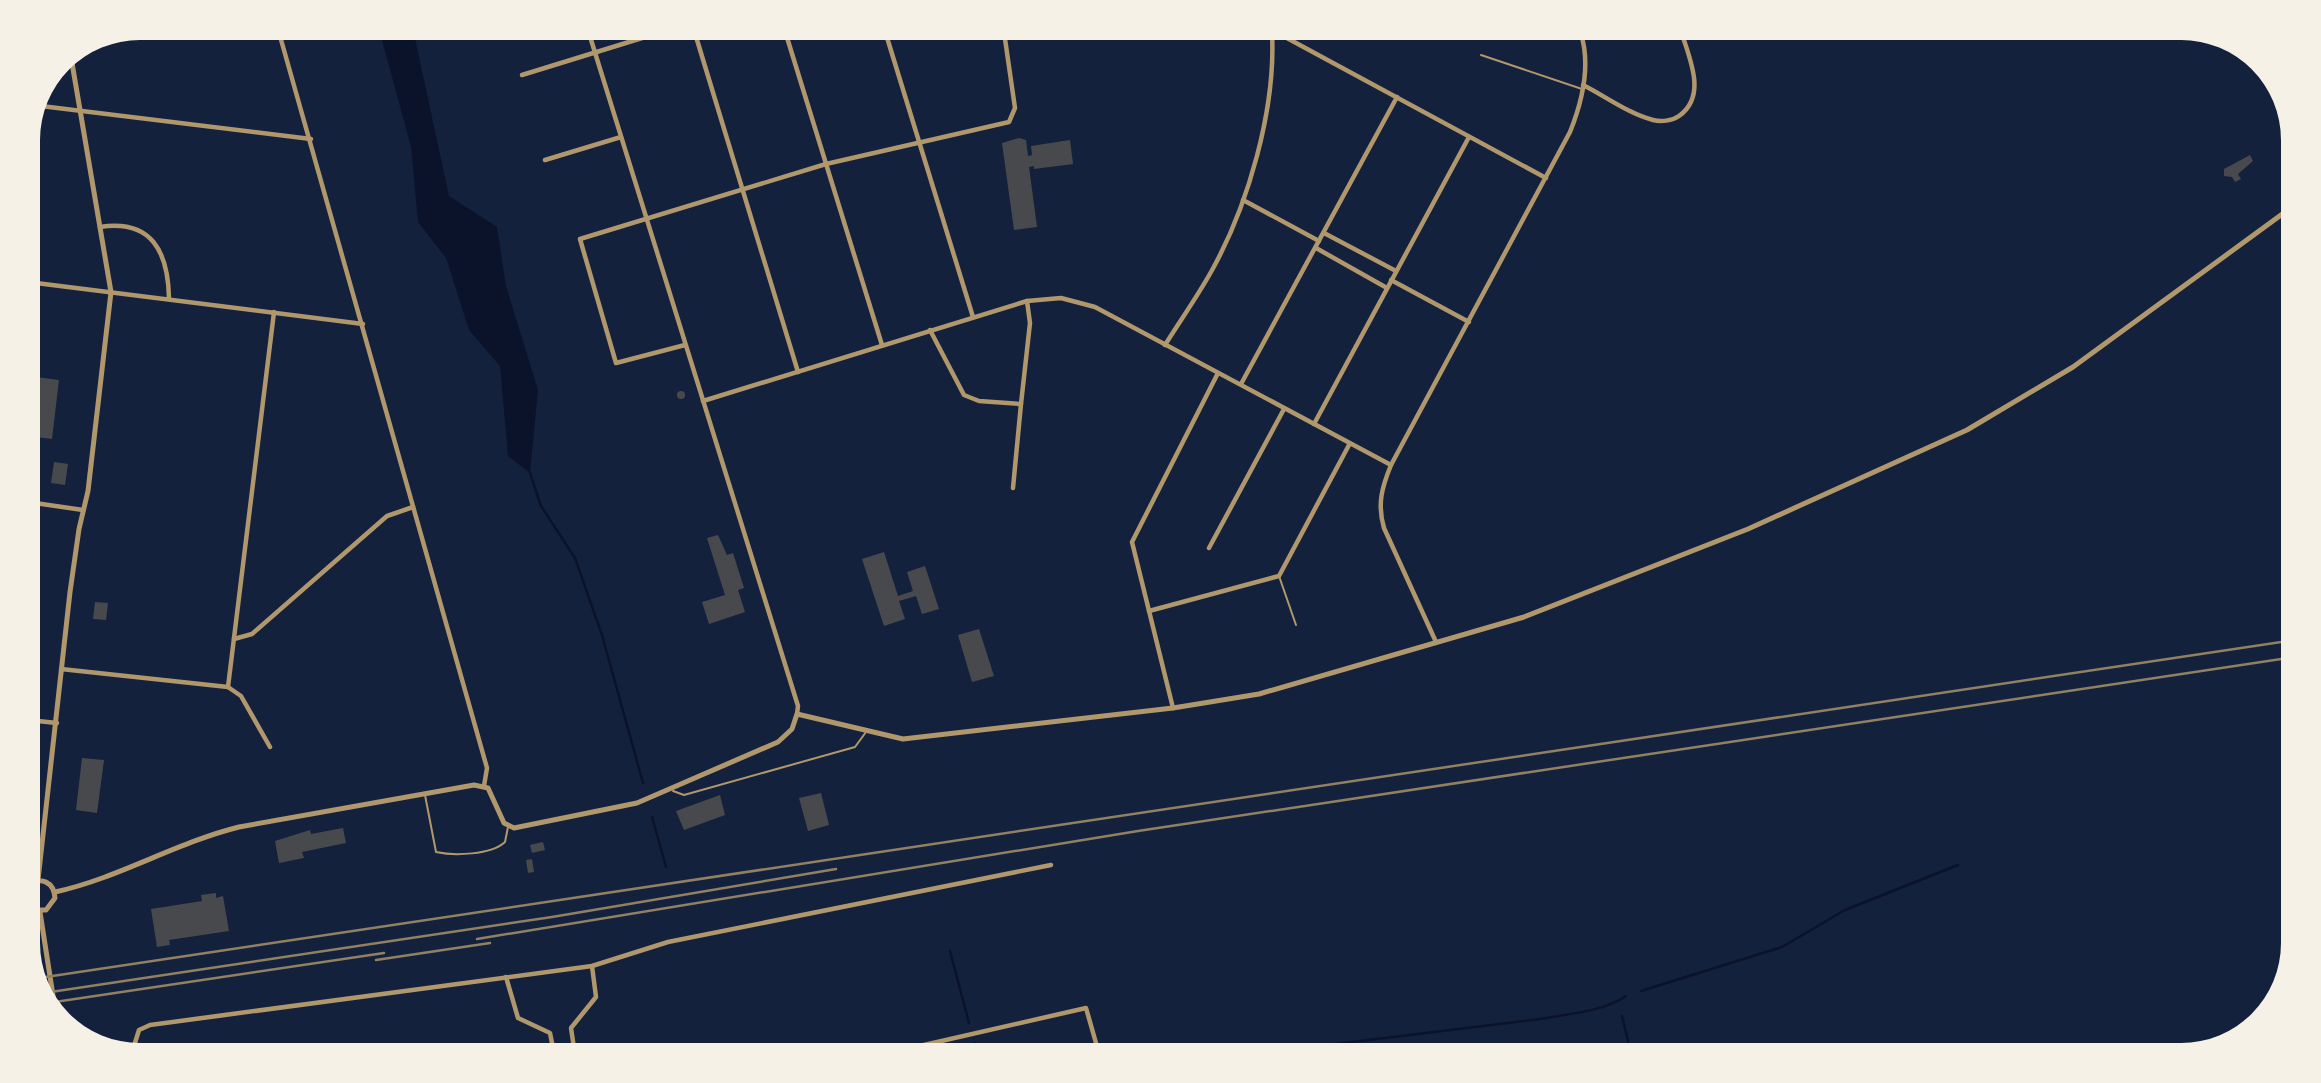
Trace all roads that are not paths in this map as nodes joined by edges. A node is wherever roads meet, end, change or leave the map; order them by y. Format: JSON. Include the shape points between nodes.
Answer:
{"nodes":[{"id":1,"x":281,"y":40,"type":"edge"},
{"id":2,"x":591,"y":40,"type":"edge"},
{"id":3,"x":636,"y":40,"type":"edge"},
{"id":4,"x":697,"y":40,"type":"edge"},
{"id":5,"x":788,"y":40,"type":"edge"},
{"id":6,"x":888,"y":40,"type":"edge"},
{"id":7,"x":1005,"y":40,"type":"edge"},
{"id":8,"x":1271,"y":40,"type":"edge"},
{"id":9,"x":1291,"y":40,"type":"edge"},
{"id":10,"x":1581,"y":40,"type":"edge"},
{"id":11,"x":1684,"y":40,"type":"edge"},
{"id":12,"x":594,"y":53,"type":"junction"},
{"id":13,"x":1481,"y":55,"type":"dead end"},
{"id":14,"x":73,"y":68,"type":"edge"},
{"id":15,"x":522,"y":75,"type":"dead end"},
{"id":16,"x":1583,"y":88,"type":"junction"},
{"id":17,"x":1397,"y":97,"type":"junction"},
{"id":18,"x":47,"y":107,"type":"edge"},
{"id":19,"x":80,"y":111,"type":"junction"},
{"id":20,"x":621,"y":136,"type":"junction"},
{"id":21,"x":1469,"y":137,"type":"junction"},
{"id":22,"x":311,"y":139,"type":"junction"},
{"id":23,"x":921,"y":144,"type":"junction"},
{"id":24,"x":545,"y":160,"type":"dead end"},
{"id":25,"x":826,"y":164,"type":"junction"},
{"id":26,"x":1546,"y":178,"type":"junction"},
{"id":27,"x":743,"y":188,"type":"junction"},
{"id":28,"x":1243,"y":200,"type":"junction"},
{"id":29,"x":2281,"y":214,"type":"edge"},
{"id":30,"x":646,"y":220,"type":"junction"},
{"id":31,"x":100,"y":227,"type":"junction"},
{"id":32,"x":1324,"y":233,"type":"junction"},
{"id":33,"x":1319,"y":241,"type":"junction"},
{"id":34,"x":1316,"y":248,"type":"junction"},
{"id":35,"x":1396,"y":271,"type":"junction"},
{"id":36,"x":1391,"y":280,"type":"junction"},
{"id":37,"x":40,"y":283,"type":"edge"},
{"id":38,"x":1387,"y":288,"type":"junction"},
{"id":39,"x":111,"y":292,"type":"junction"},
{"id":40,"x":169,"y":298,"type":"junction"},
{"id":41,"x":1027,"y":300,"type":"junction"},
{"id":42,"x":274,"y":312,"type":"junction"},
{"id":43,"x":973,"y":317,"type":"junction"},
{"id":44,"x":1469,"y":322,"type":"junction"},
{"id":45,"x":363,"y":324,"type":"junction"},
{"id":46,"x":930,"y":330,"type":"junction"},
{"id":47,"x":685,"y":345,"type":"junction"},
{"id":48,"x":882,"y":345,"type":"junction"},
{"id":49,"x":1165,"y":345,"type":"junction"},
{"id":50,"x":798,"y":372,"type":"junction"},
{"id":51,"x":1218,"y":373,"type":"junction"},
{"id":52,"x":1241,"y":384,"type":"junction"},
{"id":53,"x":703,"y":401,"type":"junction"},
{"id":54,"x":1021,"y":404,"type":"junction"},
{"id":55,"x":1284,"y":409,"type":"junction"},
{"id":56,"x":1314,"y":424,"type":"junction"},
{"id":57,"x":1349,"y":444,"type":"junction"},
{"id":58,"x":1391,"y":465,"type":"junction"},
{"id":59,"x":1013,"y":488,"type":"dead end"},
{"id":60,"x":40,"y":504,"type":"edge"},
{"id":61,"x":414,"y":508,"type":"junction"},
{"id":62,"x":83,"y":510,"type":"junction"},
{"id":63,"x":1209,"y":548,"type":"dead end"},
{"id":64,"x":1279,"y":576,"type":"junction"},
{"id":65,"x":1149,"y":611,"type":"junction"},
{"id":66,"x":1296,"y":625,"type":"dead end"},
{"id":67,"x":233,"y":639,"type":"junction"},
{"id":68,"x":1436,"y":642,"type":"junction"},
{"id":69,"x":61,"y":669,"type":"junction"},
{"id":70,"x":229,"y":687,"type":"junction"},
{"id":71,"x":1173,"y":708,"type":"junction"},
{"id":72,"x":797,"y":714,"type":"junction"},
{"id":73,"x":40,"y":721,"type":"edge"},
{"id":74,"x":57,"y":723,"type":"junction"},
{"id":75,"x":867,"y":731,"type":"junction"},
{"id":76,"x":270,"y":747,"type":"dead end"},
{"id":77,"x":484,"y":786,"type":"junction"},
{"id":78,"x":670,"y":789,"type":"junction"},
{"id":79,"x":425,"y":794,"type":"junction"},
{"id":80,"x":509,"y":827,"type":"junction"},
{"id":81,"x":40,"y":843,"type":"edge"},
{"id":82,"x":1051,"y":865,"type":"dead end"},
{"id":83,"x":40,"y":881,"type":"edge"},
{"id":84,"x":55,"y":892,"type":"junction"},
{"id":85,"x":40,"y":912,"type":"joint"},
{"id":86,"x":592,"y":967,"type":"junction"},
{"id":87,"x":506,"y":977,"type":"junction"},
{"id":88,"x":52,"y":990,"type":"edge"},
{"id":89,"x":135,"y":1042,"type":"edge"},
{"id":90,"x":552,"y":1043,"type":"edge"},
{"id":91,"x":573,"y":1043,"type":"edge"},
{"id":92,"x":933,"y":1043,"type":"edge"},
{"id":93,"x":1096,"y":1043,"type":"edge"}],
"edges":[{"from":1,"to":22,"type":"street"},
{"from":2,"to":12,"type":"street"},
{"from":3,"to":12,"type":"street"},
{"from":4,"to":27,"type":"street"},
{"from":5,"to":25,"type":"street"},
{"from":6,"to":23,"type":"street"},
{"from":7,"to":23,"type":"street","via":[[1016,108],[1013,118],[1002,125]]},
{"from":8,"to":28,"type":"street","via":[[1263,122]]},
{"from":9,"to":17,"type":"street"},
{"from":10,"to":16,"type":"street"},
{"from":11,"to":16,"type":"street","via":[[1695,94],[1677,117],[1652,120]]},
{"from":12,"to":15,"type":"street"},
{"from":12,"to":20,"type":"street"},
{"from":13,"to":16,"type":"lane"},
{"from":14,"to":19,"type":"street"},
{"from":16,"to":26,"type":"street","via":[[1577,116]]},
{"from":17,"to":21,"type":"street"},
{"from":17,"to":32,"type":"street"},
{"from":18,"to":19,"type":"street"},
{"from":19,"to":22,"type":"street"},
{"from":19,"to":31,"type":"street"},
{"from":20,"to":24,"type":"street"},
{"from":20,"to":30,"type":"street"},
{"from":21,"to":26,"type":"street"},
{"from":21,"to":35,"type":"street"},
{"from":22,"to":45,"type":"street"},
{"from":23,"to":25,"type":"street"},
{"from":23,"to":43,"type":"street"},
{"from":25,"to":27,"type":"street"},
{"from":25,"to":48,"type":"street"},
{"from":26,"to":44,"type":"street"},
{"from":27,"to":30,"type":"street"},
{"from":27,"to":50,"type":"street"},
{"from":28,"to":33,"type":"street"},
{"from":28,"to":49,"type":"street","via":[[1213,269]]},
{"from":29,"to":68,"type":"street","via":[[2073,367],[1967,430],[1748,529],[1578,598]]},
{"from":30,"to":47,"type":"street"},
{"from":30,"to":47,"type":"street","via":[[580,239],[616,363]]},
{"from":31,"to":39,"type":"street"},
{"from":31,"to":40,"type":"street","via":[[126,226],[152,240],[169,274]]},
{"from":32,"to":33,"type":"street"},
{"from":32,"to":35,"type":"street"},
{"from":33,"to":34,"type":"street"},
{"from":34,"to":38,"type":"street"},
{"from":34,"to":52,"type":"street"},
{"from":35,"to":36,"type":"street"},
{"from":36,"to":38,"type":"street"},
{"from":36,"to":44,"type":"street"},
{"from":37,"to":39,"type":"street"},
{"from":38,"to":56,"type":"street"},
{"from":39,"to":40,"type":"street"},
{"from":39,"to":62,"type":"street"},
{"from":40,"to":42,"type":"street"},
{"from":41,"to":43,"type":"street"},
{"from":41,"to":49,"type":"street","via":[[1075,299]]},
{"from":41,"to":54,"type":"street","via":[[1030,323]]},
{"from":42,"to":45,"type":"street"},
{"from":42,"to":67,"type":"street"},
{"from":43,"to":46,"type":"street"},
{"from":44,"to":58,"type":"street"},
{"from":45,"to":61,"type":"street"},
{"from":46,"to":48,"type":"street"},
{"from":46,"to":54,"type":"street","via":[[964,395],[979,401]]},
{"from":47,"to":53,"type":"street"},
{"from":48,"to":50,"type":"street"},
{"from":49,"to":51,"type":"street"},
{"from":50,"to":53,"type":"street"},
{"from":51,"to":52,"type":"street"},
{"from":51,"to":65,"type":"street","via":[[1132,542]]},
{"from":52,"to":55,"type":"street"},
{"from":53,"to":72,"type":"street"},
{"from":54,"to":59,"type":"street"},
{"from":55,"to":56,"type":"street"},
{"from":55,"to":63,"type":"street"},
{"from":56,"to":57,"type":"street"},
{"from":57,"to":58,"type":"street"},
{"from":57,"to":64,"type":"street"},
{"from":58,"to":68,"type":"street","via":[[1381,489],[1380,515]]},
{"from":60,"to":62,"type":"street"},
{"from":61,"to":67,"type":"street","via":[[387,516],[252,634]]},
{"from":61,"to":77,"type":"street","via":[[487,768]]},
{"from":62,"to":69,"type":"street"},
{"from":64,"to":65,"type":"street"},
{"from":64,"to":66,"type":"lane"},
{"from":65,"to":71,"type":"street"},
{"from":67,"to":70,"type":"street"},
{"from":68,"to":71,"type":"street","via":[[1259,694]]},
{"from":69,"to":70,"type":"street"},
{"from":69,"to":74,"type":"street"},
{"from":70,"to":76,"type":"street","via":[[241,696]]},
{"from":71,"to":75,"type":"street","via":[[904,739]]},
{"from":72,"to":75,"type":"street"},
{"from":72,"to":78,"type":"street","via":[[792,729],[778,741]]},
{"from":73,"to":74,"type":"street"},
{"from":74,"to":81,"type":"street"},
{"from":75,"to":78,"type":"lane","via":[[855,747],[684,795]]},
{"from":77,"to":79,"type":"street"},
{"from":77,"to":80,"type":"street","via":[[493,794]]},
{"from":78,"to":80,"type":"street","via":[[637,803]]},
{"from":79,"to":80,"type":"lane","via":[[436,852],[457,854],[502,845]]},
{"from":79,"to":84,"type":"street","via":[[219,832],[109,877]]},
{"from":82,"to":86,"type":"street","via":[[668,942]]},
{"from":83,"to":84,"type":"street"},
{"from":84,"to":85,"type":"street","via":[[50,907]]},
{"from":85,"to":88,"type":"street"},
{"from":86,"to":87,"type":"street"},
{"from":86,"to":91,"type":"street","via":[[597,990],[592,1005],[571,1028]]},
{"from":87,"to":89,"type":"street","via":[[150,1025],[139,1030]]},
{"from":87,"to":90,"type":"street","via":[[514,1009],[525,1022],[550,1033]]},
{"from":92,"to":93,"type":"street","via":[[1086,1008]]}]}
